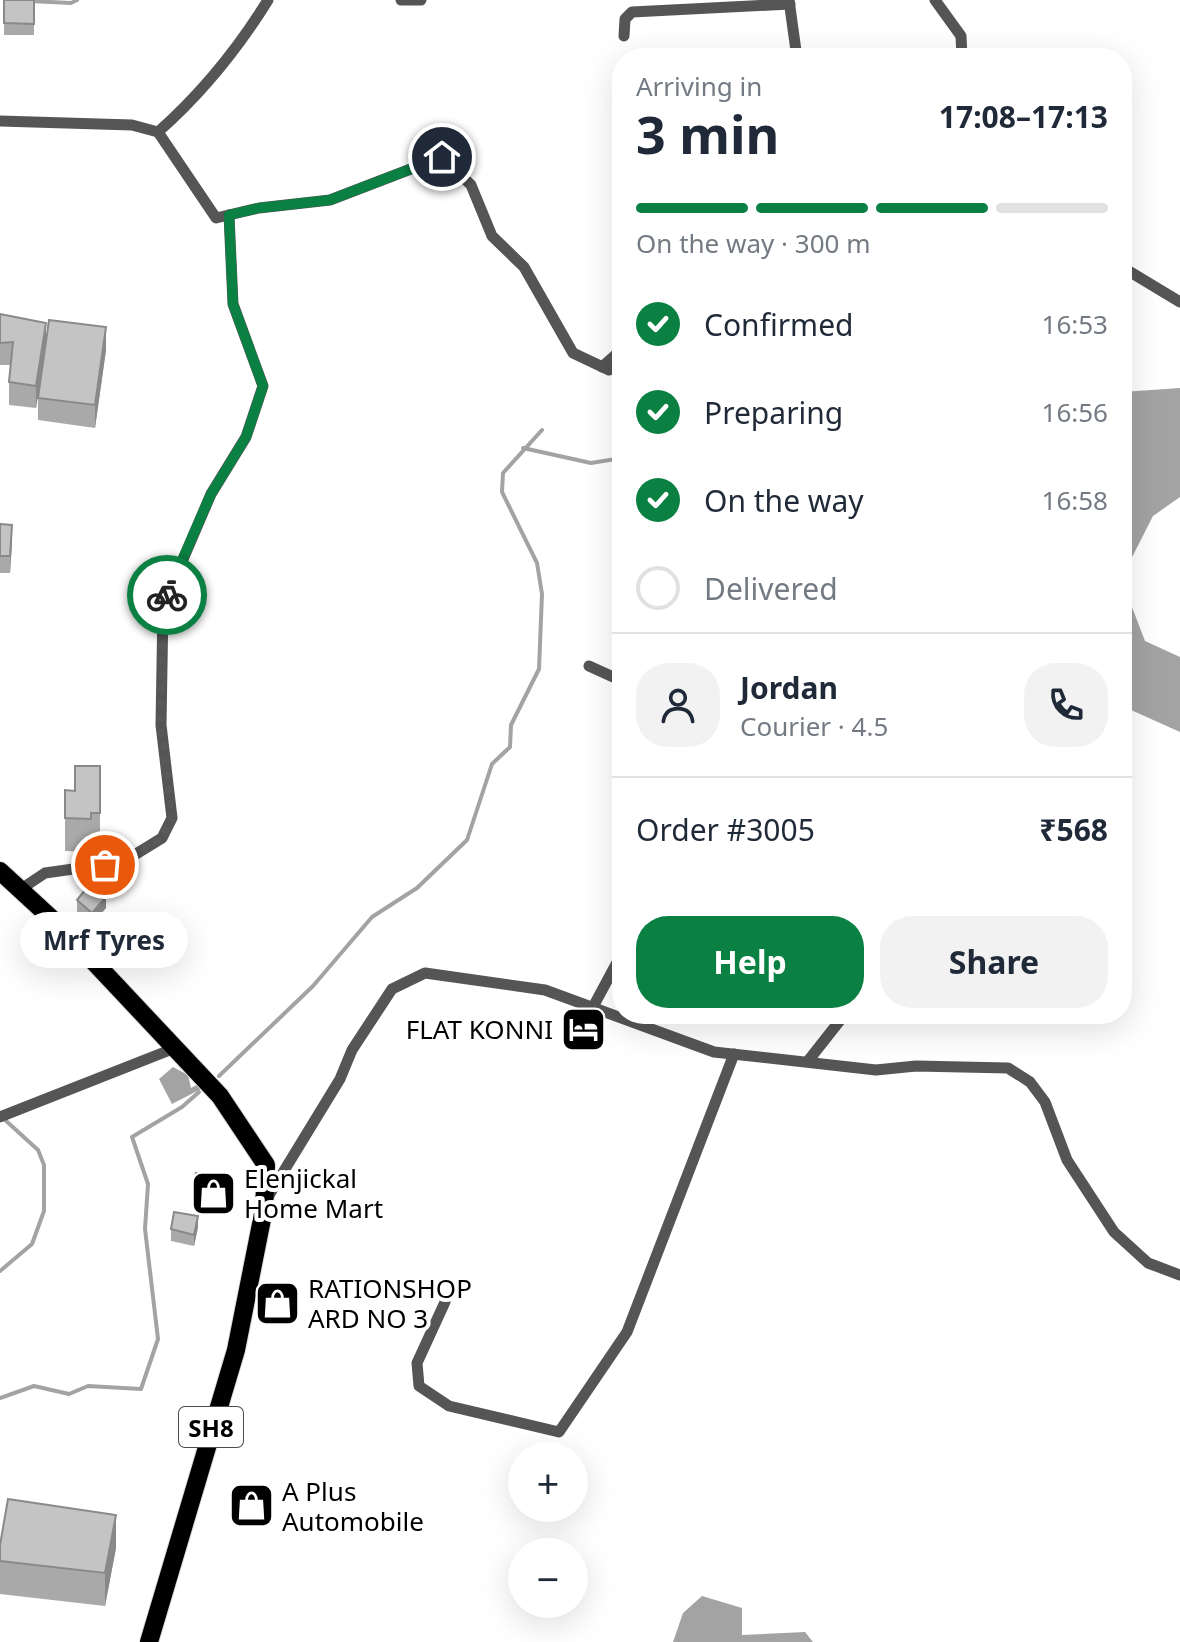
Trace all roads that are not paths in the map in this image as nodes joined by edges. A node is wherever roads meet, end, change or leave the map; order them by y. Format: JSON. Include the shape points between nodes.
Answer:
{"nodes":[{"id":1,"x":268,"y":0,"type":"edge"},
{"id":2,"x":401,"y":0,"type":"edge"},
{"id":3,"x":421,"y":0,"type":"edge"},
{"id":4,"x":935,"y":0,"type":"edge"},
{"id":5,"x":789,"y":2,"type":"edge"},
{"id":6,"x":624,"y":36,"type":"dead end"},
{"id":7,"x":796,"y":48,"type":"edge"},
{"id":8,"x":962,"y":48,"type":"edge"},
{"id":9,"x":0,"y":121,"type":"edge"},
{"id":10,"x":158,"y":132,"type":"junction"},
{"id":11,"x":229,"y":215,"type":"junction"},
{"id":12,"x":1132,"y":273,"type":"edge"},
{"id":13,"x":1180,"y":302,"type":"edge"},
{"id":14,"x":612,"y":358,"type":"edge"},
{"id":15,"x":602,"y":367,"type":"junction"},
{"id":16,"x":612,"y":369,"type":"edge"},
{"id":17,"x":589,"y":666,"type":"dead end"},
{"id":18,"x":612,"y":676,"type":"edge"},
{"id":19,"x":0,"y":871,"type":"edge"},
{"id":20,"x":21,"y":889,"type":"junction"},
{"id":21,"x":612,"y":972,"type":"edge"},
{"id":22,"x":593,"y":1007,"type":"junction"},
{"id":23,"x":612,"y":1014,"type":"edge"},
{"id":24,"x":639,"y":1024,"type":"edge"},
{"id":25,"x":837,"y":1024,"type":"edge"},
{"id":26,"x":175,"y":1048,"type":"junction"},
{"id":27,"x":734,"y":1054,"type":"junction"},
{"id":28,"x":808,"y":1061,"type":"junction"},
{"id":29,"x":0,"y":1117,"type":"edge"},
{"id":30,"x":264,"y":1209,"type":"junction"},
{"id":31,"x":1180,"y":1275,"type":"edge"},
{"id":32,"x":445,"y":1302,"type":"dead end"},
{"id":33,"x":149,"y":1642,"type":"edge"}],
"edges":[{"from":1,"to":10,"type":"street","via":[[233,54]]},
{"from":2,"to":3,"type":"street"},
{"from":4,"to":8,"type":"street","via":[[961,36]]},
{"from":5,"to":6,"type":"street","via":[[632,12],[625,19]]},
{"from":5,"to":7,"type":"street"},
{"from":9,"to":10,"type":"street","via":[[132,125]]},
{"from":10,"to":11,"type":"street","via":[[216,218]]},
{"from":11,"to":15,"type":"street","via":[[330,200],[442,157],[471,185],[492,236],[524,267],[573,353]]},
{"from":11,"to":20,"type":"street","via":[[233,304],[263,386],[246,437],[211,494],[163,606],[161,725],[172,818],[162,838],[123,862],[45,873]]},
{"from":12,"to":13,"type":"street"},
{"from":14,"to":15,"type":"street"},
{"from":15,"to":16,"type":"street"},
{"from":17,"to":18,"type":"street"},
{"from":19,"to":20,"type":"main road","number":"SH8"},
{"from":20,"to":26,"type":"main road","number":"SH8"},
{"from":21,"to":22,"type":"street"},
{"from":22,"to":23,"type":"street"},
{"from":22,"to":30,"type":"street","via":[[545,990],[425,973],[392,989]]},
{"from":24,"to":27,"type":"street","via":[[714,1052]]},
{"from":25,"to":28,"type":"street"},
{"from":26,"to":29,"type":"street"},
{"from":26,"to":30,"type":"main road","number":"SH8","via":[[220,1096],[266,1165]]},
{"from":27,"to":28,"type":"street"},
{"from":27,"to":32,"type":"street","via":[[627,1332],[559,1432],[449,1406],[419,1386],[417,1363]]},
{"from":28,"to":31,"type":"street","via":[[876,1070],[1008,1068],[1030,1082],[1045,1102],[1067,1160],[1114,1232],[1148,1263]]},
{"from":30,"to":33,"type":"main road","number":"SH8","via":[[236,1350]]}]}
